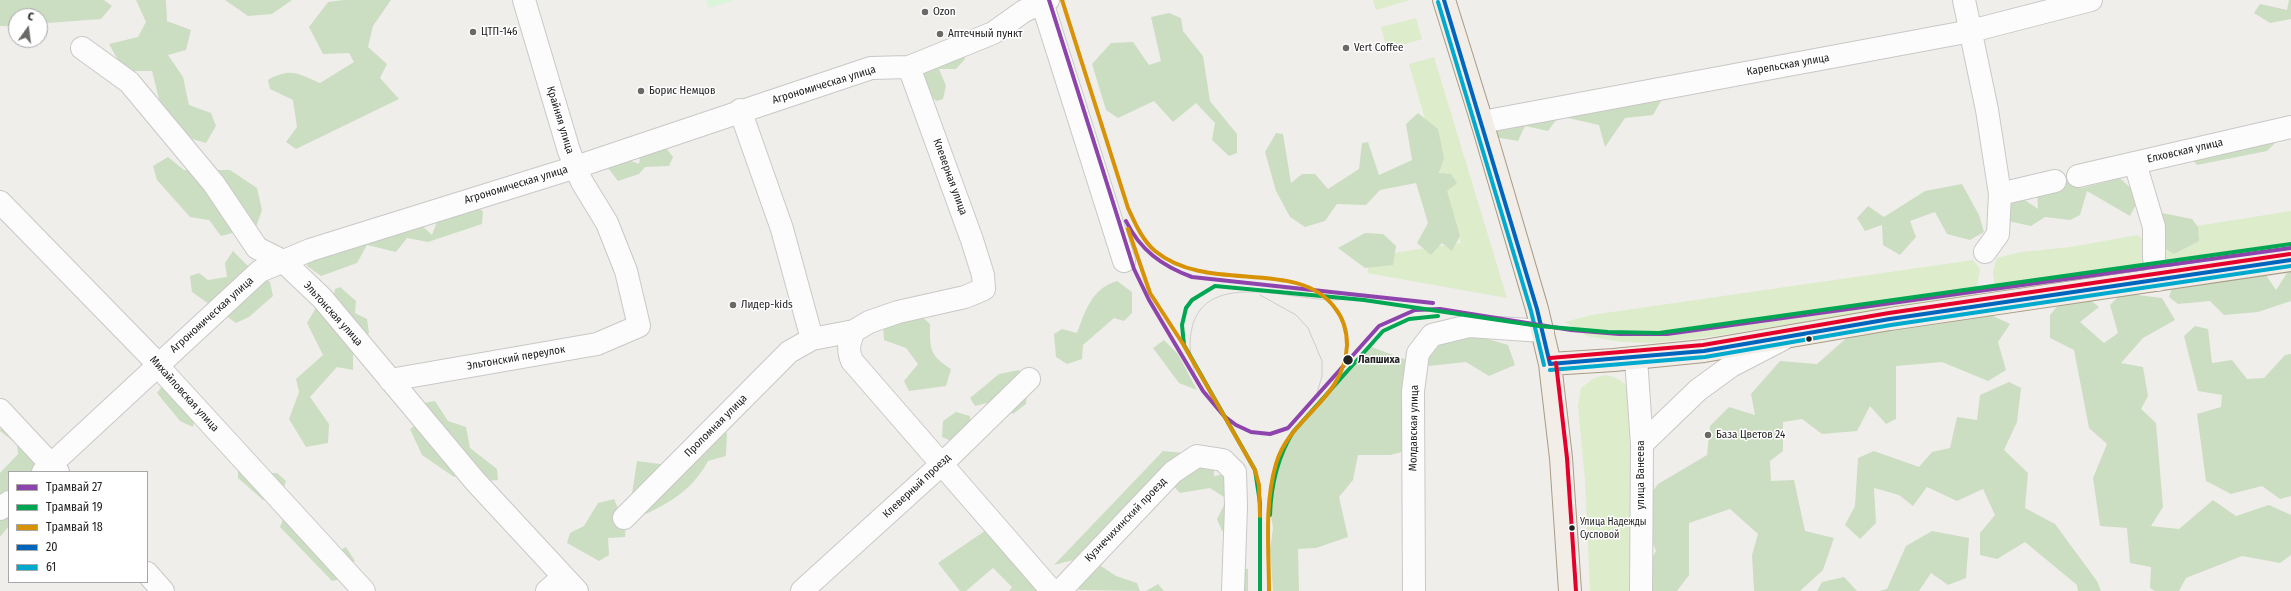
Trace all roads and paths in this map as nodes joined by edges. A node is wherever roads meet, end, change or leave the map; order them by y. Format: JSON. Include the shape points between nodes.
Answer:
{"nodes":[{"id":1,"x":524,"y":0,"type":"edge"},
{"id":2,"x":1444,"y":0,"type":"edge"},
{"id":3,"x":1964,"y":0,"type":"edge"},
{"id":4,"x":2091,"y":0,"type":"edge"},
{"id":5,"x":1045,"y":1,"type":"edge"},
{"id":6,"x":1970,"y":31,"type":"junction"},
{"id":7,"x":82,"y":48,"type":"dead end"},
{"id":8,"x":909,"y":67,"type":"junction"},
{"id":9,"x":740,"y":110,"type":"junction"},
{"id":10,"x":1482,"y":122,"type":"junction"},
{"id":11,"x":2291,"y":127,"type":"edge"},
{"id":12,"x":2135,"y":163,"type":"junction"},
{"id":13,"x":576,"y":167,"type":"junction"},
{"id":14,"x":2078,"y":176,"type":"dead end"},
{"id":15,"x":2055,"y":181,"type":"dead end"},
{"id":16,"x":2000,"y":194,"type":"junction"},
{"id":17,"x":0,"y":202,"type":"edge"},
{"id":18,"x":1985,"y":252,"type":"dead end"},
{"id":19,"x":2291,"y":260,"type":"edge"},
{"id":20,"x":283,"y":261,"type":"junction"},
{"id":21,"x":1124,"y":261,"type":"dead end"},
{"id":22,"x":2158,"y":280,"type":"junction"},
{"id":23,"x":984,"y":289,"type":"joint"},
{"id":24,"x":639,"y":326,"type":"joint"},
{"id":25,"x":1543,"y":331,"type":"junction"},
{"id":26,"x":854,"y":332,"type":"junction"},
{"id":27,"x":1787,"y":337,"type":"junction"},
{"id":28,"x":812,"y":339,"type":"junction"},
{"id":29,"x":1636,"y":358,"type":"junction"},
{"id":30,"x":158,"y":364,"type":"junction"},
{"id":31,"x":1550,"y":364,"type":"junction"},
{"id":32,"x":1029,"y":379,"type":"dead end"},
{"id":33,"x":390,"y":380,"type":"junction"},
{"id":34,"x":0,"y":410,"type":"edge"},
{"id":35,"x":1642,"y":444,"type":"junction"},
{"id":36,"x":943,"y":463,"type":"junction"},
{"id":37,"x":50,"y":470,"type":"edge"},
{"id":38,"x":8,"y":503,"type":"edge"},
{"id":39,"x":0,"y":510,"type":"edge"},
{"id":40,"x":624,"y":518,"type":"dead end"},
{"id":41,"x":148,"y":573,"type":"edge"},
{"id":42,"x":570,"y":584,"type":"edge"},
{"id":43,"x":163,"y":591,"type":"edge"},
{"id":44,"x":364,"y":591,"type":"edge"},
{"id":45,"x":547,"y":591,"type":"edge"},
{"id":46,"x":802,"y":591,"type":"edge"},
{"id":47,"x":1052,"y":591,"type":"edge"},
{"id":48,"x":1060,"y":591,"type":"edge"},
{"id":49,"x":1233,"y":591,"type":"edge"},
{"id":50,"x":1414,"y":591,"type":"edge"},
{"id":51,"x":1570,"y":591,"type":"edge"},
{"id":52,"x":1641,"y":591,"type":"edge"}],
"edges":[{"from":1,"to":13,"type":"street","name":"Крайняя улица"},
{"from":2,"to":10,"type":"main road"},
{"from":3,"to":6,"type":"street"},
{"from":4,"to":6,"type":"street","name":"Карельская улица"},
{"from":5,"to":8,"type":"street","name":"Агрономическая улица","via":[[993,33]]},
{"from":5,"to":21,"type":"street"},
{"from":6,"to":10,"type":"street","name":"Карельская улица"},
{"from":6,"to":16,"type":"street","via":[[1987,110]]},
{"from":7,"to":20,"type":"street","name":"Эльтонская улица","via":[[129,82],[214,184],[257,248]]},
{"from":8,"to":9,"type":"street","name":"Агрономическая улица","via":[[871,68]]},
{"from":8,"to":23,"type":"street","name":"Клеверная улица","via":[[970,233],[983,275]]},
{"from":9,"to":13,"type":"street","name":"Агрономическая улица"},
{"from":9,"to":28,"type":"street","via":[[782,229]]},
{"from":10,"to":25,"type":"main road"},
{"from":11,"to":12,"type":"street","name":"Елховская улица"},
{"from":12,"to":14,"type":"street","name":"Елховская улица"},
{"from":12,"to":22,"type":"street","via":[[2154,227],[2154,258]]},
{"from":13,"to":20,"type":"street","name":"Агрономическая улица","via":[[310,250]]},
{"from":13,"to":24,"type":"street","name":"Крайняя улица","via":[[582,182],[607,223],[626,270]]},
{"from":15,"to":16,"type":"street"},
{"from":16,"to":18,"type":"street","via":[[1998,234]]},
{"from":17,"to":30,"type":"street","name":"Михайловская улица"},
{"from":19,"to":22,"type":"main road"},
{"from":20,"to":30,"type":"street","name":"Агрономическая улица","via":[[260,271]]},
{"from":20,"to":33,"type":"street","name":"Эльтонская улица","via":[[322,298]]},
{"from":22,"to":27,"type":"main road","via":[[1890,319]]},
{"from":23,"to":26,"type":"street","name":"Проломная улица","via":[[965,297],[898,312],[869,322]]},
{"from":24,"to":33,"type":"street","name":"Эльтонский переулок","via":[[597,344]]},
{"from":25,"to":31,"type":"main road"},
{"from":25,"to":50,"type":"street","name":"Молдавская улица","via":[[1469,326],[1432,335],[1418,353],[1412,391]]},
{"from":26,"to":28,"type":"street","name":"Проломная улица"},
{"from":26,"to":36,"type":"street","via":[[849,347],[852,361]]},
{"from":27,"to":29,"type":"main road","via":[[1704,351]]},
{"from":27,"to":35,"type":"street","via":[[1731,366],[1698,390]]},
{"from":28,"to":40,"type":"street","name":"Проломная улица","via":[[789,352]]},
{"from":29,"to":31,"type":"main road"},
{"from":29,"to":35,"type":"street","name":"улица Ванеева"},
{"from":30,"to":37,"type":"street","name":"Агрономическая улица"},
{"from":30,"to":44,"type":"street","name":"Михайловская улица"},
{"from":31,"to":51,"type":"main road","via":[[1561,458]]},
{"from":32,"to":36,"type":"street","name":"Клеверный проезд"},
{"from":33,"to":42,"type":"street","name":"Эльтонская улица","via":[[475,481]]},
{"from":34,"to":37,"type":"street"},
{"from":35,"to":52,"type":"street","name":"улица Ванеева"},
{"from":36,"to":46,"type":"street","name":"Клеверный проезд"},
{"from":36,"to":47,"type":"street"},
{"from":38,"to":39,"type":"street"},
{"from":41,"to":43,"type":"street"},
{"from":42,"to":45,"type":"street"},
{"from":48,"to":49,"type":"street","name":"Кузнечихинский проезд","via":[[1173,472],[1197,456],[1223,460],[1235,472]]}]}
